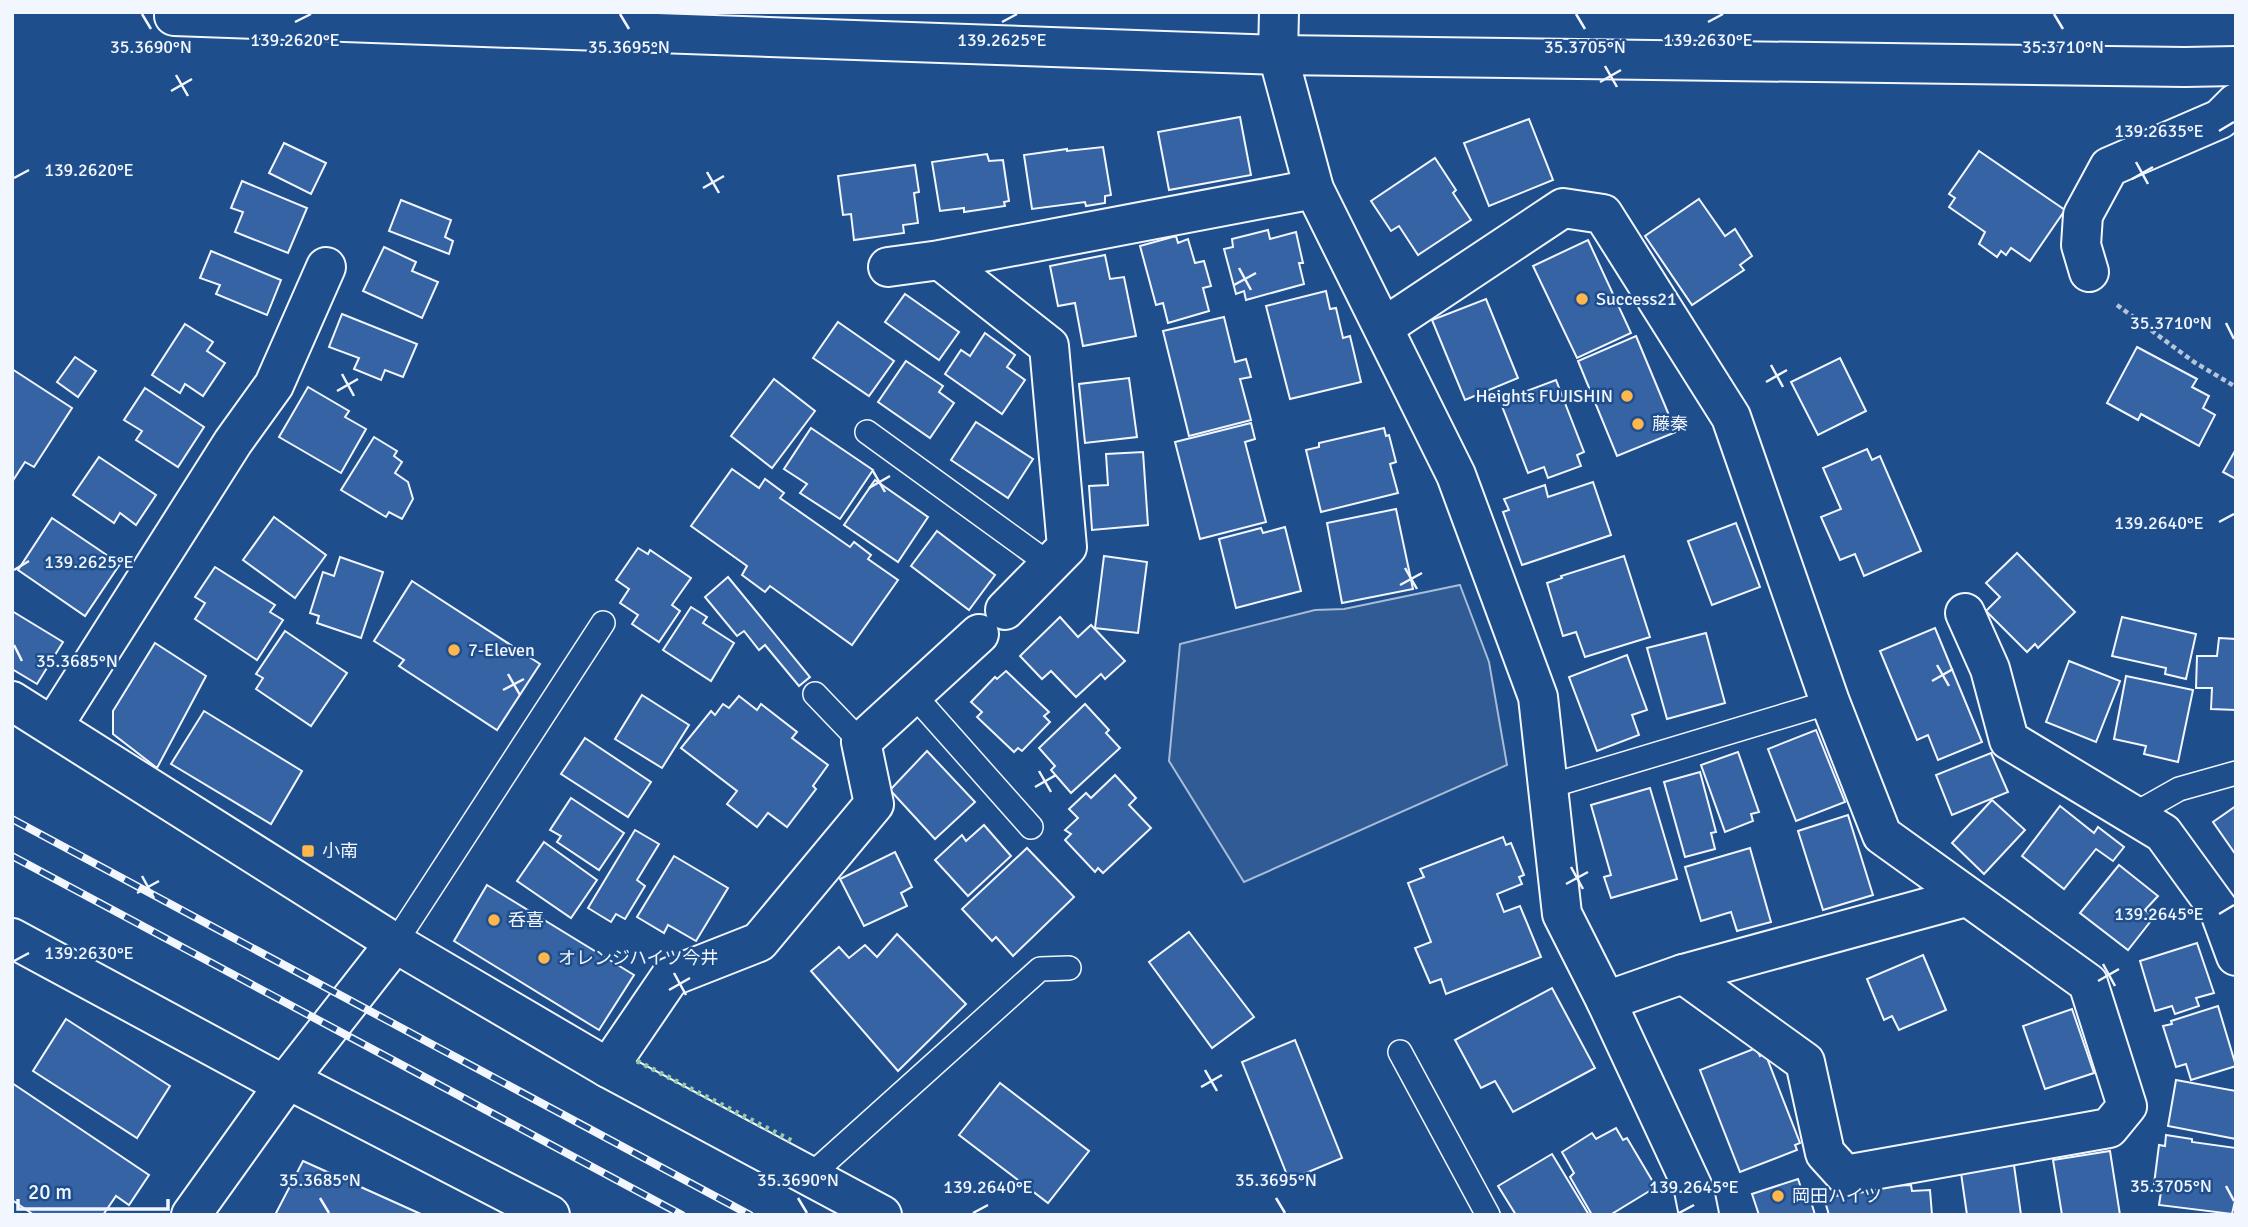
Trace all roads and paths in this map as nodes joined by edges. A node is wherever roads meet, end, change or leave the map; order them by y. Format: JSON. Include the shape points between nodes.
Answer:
{"nodes":[{"id":1,"x":1279,"y":12,"type":"edge"},
{"id":2,"x":174,"y":16,"type":"dead end"},
{"id":3,"x":1278,"y":55,"type":"junction"},
{"id":4,"x":2236,"y":66,"type":"edge"},
{"id":5,"x":2236,"y":103,"type":"edge"},
{"id":6,"x":1314,"y":189,"type":"junction"},
{"id":7,"x":940,"y":260,"type":"junction"},
{"id":8,"x":326,"y":267,"type":"dead end"},
{"id":9,"x":888,"y":267,"type":"dead end"},
{"id":10,"x":2089,"y":272,"type":"joint"},
{"id":11,"x":1384,"y":327,"type":"junction"},
{"id":12,"x":2236,"y":387,"type":"edge"},
{"id":13,"x":867,"y":432,"type":"dead end"},
{"id":14,"x":1049,"y":564,"type":"junction"},
{"id":15,"x":1965,"y":613,"type":"dead end"},
{"id":16,"x":603,"y":623,"type":"dead end"},
{"id":17,"x":816,"y":694,"type":"dead end"},
{"id":18,"x":913,"y":694,"type":"junction"},
{"id":19,"x":12,"y":701,"type":"edge"},
{"id":20,"x":1830,"y":702,"type":"junction"},
{"id":21,"x":53,"y":726,"type":"junction"},
{"id":22,"x":861,"y":742,"type":"junction"},
{"id":23,"x":2236,"y":773,"type":"edge"},
{"id":24,"x":1547,"y":787,"type":"junction"},
{"id":25,"x":2133,"y":815,"type":"junction"},
{"id":26,"x":1031,"y":827,"type":"dead end"},
{"id":27,"x":1966,"y":897,"type":"junction"},
{"id":28,"x":12,"y":938,"type":"edge"},
{"id":29,"x":395,"y":943,"type":"junction"},
{"id":30,"x":2236,"y":956,"type":"edge"},
{"id":31,"x":1069,"y":968,"type":"dead end"},
{"id":32,"x":1683,"y":974,"type":"junction"},
{"id":33,"x":1606,"y":1001,"type":"junction"},
{"id":34,"x":1400,"y":1052,"type":"dead end"},
{"id":35,"x":608,"y":1068,"type":"junction"},
{"id":36,"x":287,"y":1082,"type":"junction"},
{"id":37,"x":810,"y":1176,"type":"junction"},
{"id":38,"x":191,"y":1215,"type":"edge"},
{"id":39,"x":550,"y":1215,"type":"edge"},
{"id":40,"x":882,"y":1215,"type":"edge"},
{"id":41,"x":1488,"y":1215,"type":"edge"},
{"id":42,"x":1699,"y":1215,"type":"edge"}],
"edges":[{"from":1,"to":3,"type":"street"},
{"from":2,"to":3,"type":"street"},
{"from":3,"to":4,"type":"street"},
{"from":3,"to":6,"type":"street"},
{"from":5,"to":10,"type":"street","via":[[2220,119],[2109,167],[2083,215],[2081,245]]},
{"from":6,"to":7,"type":"street"},
{"from":6,"to":11,"type":"street"},
{"from":7,"to":9,"type":"street"},
{"from":7,"to":14,"type":"street","via":[[1049,346],[1067,547]]},
{"from":8,"to":21,"type":"street","via":[[274,385]]},
{"from":10,"to":12,"type":"path","via":[[2120,308]]},
{"from":11,"to":20,"type":"street","via":[[1563,208],[1603,214],[1731,417]]},
{"from":11,"to":24,"type":"street","via":[[1456,475],[1538,697]]},
{"from":13,"to":14,"type":"lane"},
{"from":14,"to":18,"type":"street"},
{"from":15,"to":25,"type":"street","via":[[1990,670],[2009,740]]},
{"from":16,"to":29,"type":"lane"},
{"from":17,"to":22,"type":"lane"},
{"from":18,"to":22,"type":"street"},
{"from":18,"to":26,"type":"lane"},
{"from":19,"to":21,"type":"street"},
{"from":20,"to":24,"type":"lane"},
{"from":20,"to":27,"type":"street","via":[[1882,835]]},
{"from":21,"to":29,"type":"street"},
{"from":22,"to":35,"type":"street","via":[[874,804],[759,942],[670,977]]},
{"from":23,"to":25,"type":"lane","via":[[2179,789]]},
{"from":24,"to":33,"type":"street","via":[[1562,914]]},
{"from":25,"to":30,"type":"street","via":[[2163,834],[2187,866],[2219,911]]},
{"from":27,"to":32,"type":"street"},
{"from":27,"to":32,"type":"street","via":[[2088,983],[2127,1106],[2109,1128],[1845,1175],[1825,1153],[1805,1062]]},
{"from":28,"to":36,"type":"street"},
{"from":29,"to":35,"type":"street"},
{"from":29,"to":36,"type":"street"},
{"from":31,"to":37,"type":"lane","via":[[1040,969]]},
{"from":32,"to":33,"type":"street"},
{"from":33,"to":42,"type":"street","via":[[1694,1190]]},
{"from":34,"to":41,"type":"lane"},
{"from":35,"to":37,"type":"street"},
{"from":36,"to":38,"type":"street"},
{"from":36,"to":39,"type":"street"},
{"from":37,"to":40,"type":"street"}]}
